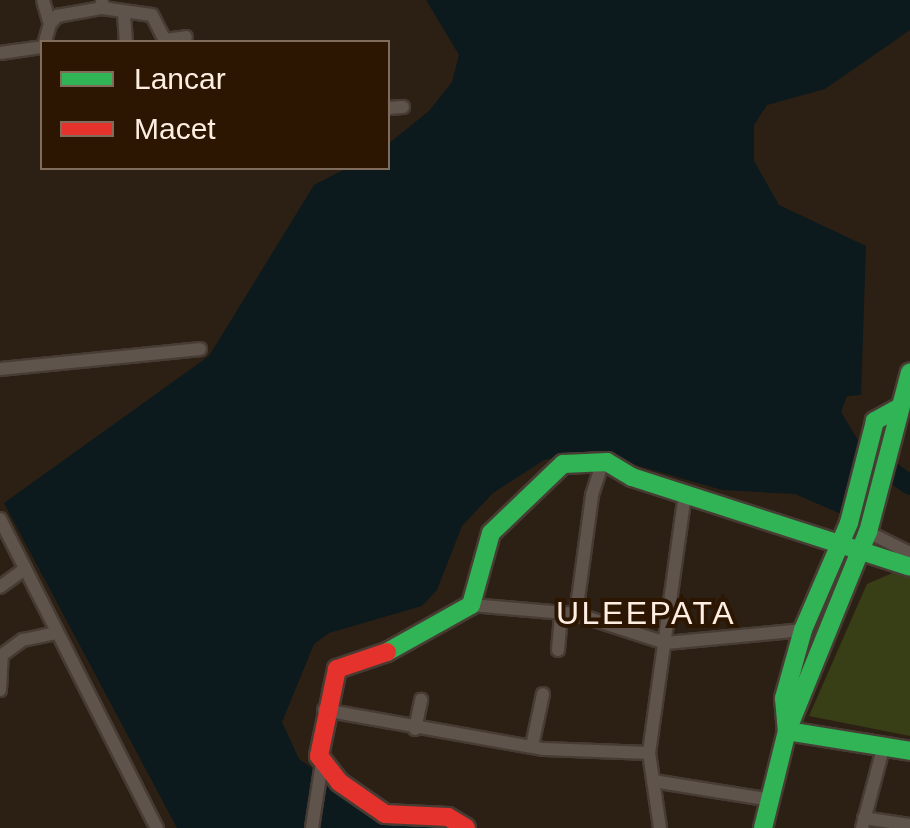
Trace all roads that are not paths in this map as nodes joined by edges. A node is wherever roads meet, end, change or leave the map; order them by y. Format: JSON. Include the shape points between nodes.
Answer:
{"nodes":[{"id":1,"x":42,"y":0,"type":"edge"},
{"id":2,"x":102,"y":4,"type":"edge"},
{"id":3,"x":124,"y":14,"type":"junction"},
{"id":4,"x":50,"y":24,"type":"junction"},
{"id":5,"x":186,"y":37,"type":"dead end"},
{"id":6,"x":45,"y":40,"type":"edge"},
{"id":7,"x":126,"y":40,"type":"edge"},
{"id":8,"x":40,"y":45,"type":"edge"},
{"id":9,"x":0,"y":54,"type":"edge"},
{"id":10,"x":403,"y":107,"type":"dead end"},
{"id":11,"x":390,"y":108,"type":"edge"},
{"id":12,"x":200,"y":349,"type":"dead end"},
{"id":13,"x":0,"y":369,"type":"edge"},
{"id":14,"x":910,"y":372,"type":"edge"},
{"id":15,"x":900,"y":407,"type":"junction"},
{"id":16,"x":602,"y":461,"type":"junction"},
{"id":17,"x":685,"y":492,"type":"junction"},
{"id":18,"x":0,"y":519,"type":"edge"},
{"id":19,"x":869,"y":528,"type":"junction"},
{"id":20,"x":4,"y":540,"type":"edge"},
{"id":21,"x":839,"y":543,"type":"junction"},
{"id":22,"x":910,"y":552,"type":"edge"},
{"id":23,"x":858,"y":555,"type":"junction"},
{"id":24,"x":910,"y":566,"type":"edge"},
{"id":25,"x":24,"y":570,"type":"junction"},
{"id":26,"x":0,"y":587,"type":"edge"},
{"id":27,"x":471,"y":605,"type":"junction"},
{"id":28,"x":561,"y":614,"type":"junction"},
{"id":29,"x":576,"y":614,"type":"junction"},
{"id":30,"x":803,"y":630,"type":"junction"},
{"id":31,"x":55,"y":632,"type":"junction"},
{"id":32,"x":666,"y":643,"type":"junction"},
{"id":33,"x":558,"y":650,"type":"dead end"},
{"id":34,"x":0,"y":690,"type":"edge"},
{"id":35,"x":543,"y":694,"type":"dead end"},
{"id":36,"x":421,"y":700,"type":"dead end"},
{"id":37,"x":324,"y":710,"type":"junction"},
{"id":38,"x":416,"y":729,"type":"junction"},
{"id":39,"x":787,"y":731,"type":"junction"},
{"id":40,"x":884,"y":745,"type":"junction"},
{"id":41,"x":532,"y":746,"type":"junction"},
{"id":42,"x":910,"y":751,"type":"edge"},
{"id":43,"x":649,"y":753,"type":"junction"},
{"id":44,"x":321,"y":768,"type":"junction"},
{"id":45,"x":653,"y":781,"type":"junction"},
{"id":46,"x":771,"y":800,"type":"junction"},
{"id":47,"x":863,"y":823,"type":"edge"},
{"id":48,"x":910,"y":825,"type":"edge"},
{"id":49,"x":157,"y":828,"type":"edge"},
{"id":50,"x":312,"y":828,"type":"edge"},
{"id":51,"x":466,"y":828,"type":"edge"},
{"id":52,"x":660,"y":828,"type":"edge"},
{"id":53,"x":763,"y":828,"type":"edge"}],
"edges":[{"from":1,"to":4,"type":"street"},
{"from":2,"to":3,"type":"street"},
{"from":2,"to":4,"type":"street"},
{"from":3,"to":5,"type":"street","via":[[157,18],[165,40]]},
{"from":3,"to":7,"type":"street"},
{"from":4,"to":6,"type":"street"},
{"from":8,"to":9,"type":"street"},
{"from":10,"to":11,"type":"street"},
{"from":12,"to":13,"type":"street"},
{"from":14,"to":15,"type":"main road"},
{"from":15,"to":19,"type":"main road"},
{"from":15,"to":21,"type":"main road","via":[[880,415]]},
{"from":16,"to":17,"type":"main road","via":[[632,478]]},
{"from":16,"to":27,"type":"main road","via":[[563,464],[502,517],[486,543]]},
{"from":16,"to":29,"type":"street"},
{"from":17,"to":21,"type":"main road"},
{"from":17,"to":32,"type":"street"},
{"from":18,"to":20,"type":"street"},
{"from":19,"to":22,"type":"street"},
{"from":19,"to":23,"type":"main road"},
{"from":20,"to":25,"type":"street"},
{"from":21,"to":23,"type":"main road"},
{"from":21,"to":30,"type":"main road"},
{"from":23,"to":24,"type":"main road"},
{"from":23,"to":39,"type":"main road"},
{"from":25,"to":26,"type":"street"},
{"from":25,"to":31,"type":"street"},
{"from":27,"to":28,"type":"street"},
{"from":27,"to":37,"type":"main road","via":[[396,649],[337,670]]},
{"from":28,"to":29,"type":"street"},
{"from":28,"to":33,"type":"street"},
{"from":29,"to":32,"type":"street"},
{"from":30,"to":32,"type":"street"},
{"from":30,"to":39,"type":"main road","via":[[784,698]]},
{"from":31,"to":34,"type":"street","via":[[23,640],[2,656]]},
{"from":31,"to":49,"type":"street"},
{"from":32,"to":43,"type":"street"},
{"from":35,"to":41,"type":"street"},
{"from":36,"to":38,"type":"street"},
{"from":37,"to":38,"type":"street"},
{"from":37,"to":44,"type":"main road"},
{"from":38,"to":41,"type":"street"},
{"from":39,"to":40,"type":"main road"},
{"from":39,"to":46,"type":"main road"},
{"from":40,"to":42,"type":"main road"},
{"from":40,"to":47,"type":"street"},
{"from":41,"to":43,"type":"street"},
{"from":43,"to":45,"type":"street"},
{"from":44,"to":50,"type":"street"},
{"from":44,"to":51,"type":"main road","via":[[386,814],[448,817]]},
{"from":45,"to":46,"type":"street"},
{"from":45,"to":52,"type":"street"},
{"from":46,"to":53,"type":"main road"},
{"from":47,"to":48,"type":"street"}]}
